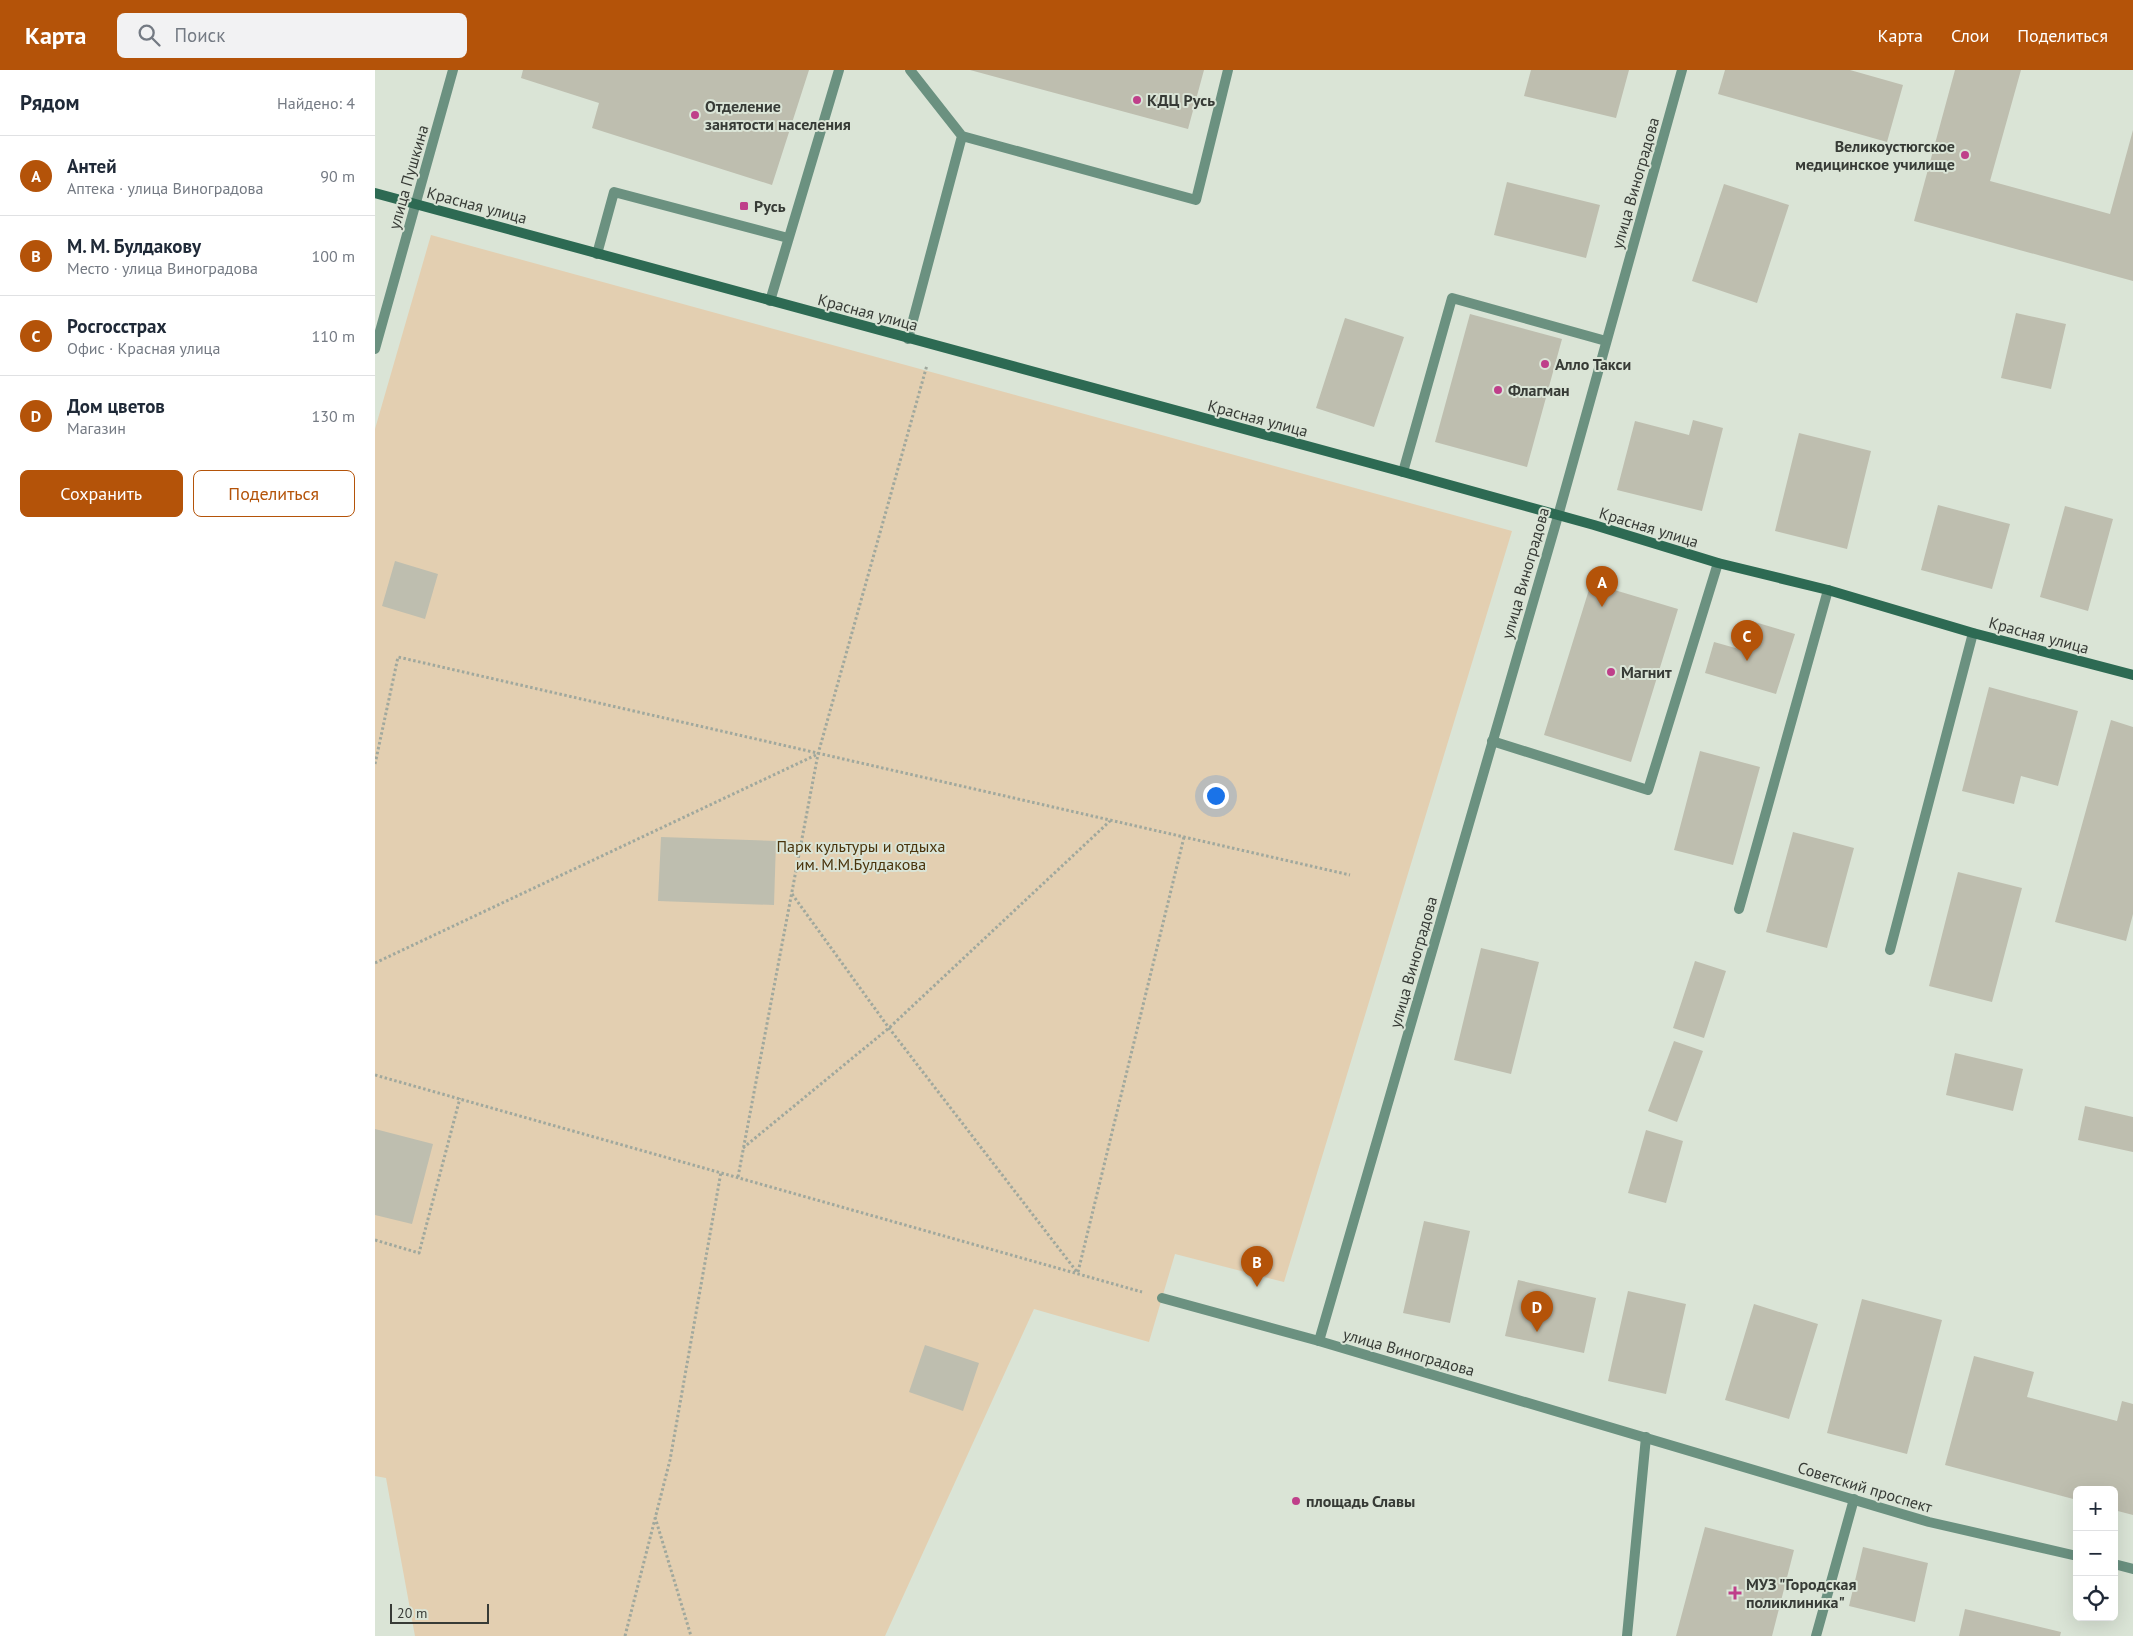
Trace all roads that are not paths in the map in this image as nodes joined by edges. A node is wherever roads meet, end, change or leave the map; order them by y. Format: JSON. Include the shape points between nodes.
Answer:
{"nodes":[{"id":1,"x":453,"y":70,"type":"edge"},
{"id":2,"x":839,"y":70,"type":"edge"},
{"id":3,"x":910,"y":70,"type":"edge"},
{"id":4,"x":1228,"y":70,"type":"edge"},
{"id":5,"x":1682,"y":70,"type":"edge"},
{"id":6,"x":962,"y":136,"type":"junction"},
{"id":7,"x":375,"y":193,"type":"edge"},
{"id":8,"x":415,"y":204,"type":"junction"},
{"id":9,"x":788,"y":238,"type":"junction"},
{"id":10,"x":597,"y":254,"type":"junction"},
{"id":11,"x":770,"y":301,"type":"junction"},
{"id":12,"x":908,"y":339,"type":"junction"},
{"id":13,"x":1606,"y":342,"type":"junction"},
{"id":14,"x":375,"y":349,"type":"edge"},
{"id":15,"x":1403,"y":472,"type":"junction"},
{"id":16,"x":1558,"y":516,"type":"junction"},
{"id":17,"x":1718,"y":563,"type":"junction"},
{"id":18,"x":1828,"y":590,"type":"junction"},
{"id":19,"x":1973,"y":632,"type":"junction"},
{"id":20,"x":2133,"y":675,"type":"edge"},
{"id":21,"x":1492,"y":741,"type":"junction"},
{"id":22,"x":1739,"y":909,"type":"dead end"},
{"id":23,"x":1890,"y":950,"type":"dead end"},
{"id":24,"x":1162,"y":1298,"type":"road end"},
{"id":25,"x":1319,"y":1341,"type":"junction"},
{"id":26,"x":1646,"y":1437,"type":"junction"},
{"id":27,"x":1854,"y":1499,"type":"junction"},
{"id":28,"x":2073,"y":1555,"type":"edge"},
{"id":29,"x":2118,"y":1565,"type":"edge"},
{"id":30,"x":2133,"y":1569,"type":"edge"},
{"id":31,"x":1627,"y":1636,"type":"edge"},
{"id":32,"x":1816,"y":1636,"type":"edge"}],
"edges":[{"from":1,"to":8,"type":"street","name":"улица Пушкина"},
{"from":2,"to":9,"type":"street"},
{"from":3,"to":6,"type":"street"},
{"from":4,"to":6,"type":"street","via":[[1196,200]]},
{"from":5,"to":13,"type":"street","name":"улица Виноградова"},
{"from":6,"to":12,"type":"street"},
{"from":7,"to":8,"type":"main road","name":"Красная улица"},
{"from":8,"to":10,"type":"main road","name":"Красная улица"},
{"from":8,"to":14,"type":"street","name":"улица Пушкина"},
{"from":9,"to":10,"type":"street","via":[[615,192]]},
{"from":9,"to":11,"type":"street"},
{"from":10,"to":11,"type":"main road","name":"Красная улица"},
{"from":11,"to":12,"type":"main road","name":"Красная улица"},
{"from":12,"to":15,"type":"main road","name":"Красная улица"},
{"from":13,"to":15,"type":"street","via":[[1452,298]]},
{"from":13,"to":16,"type":"street","name":"улица Виноградова"},
{"from":15,"to":16,"type":"main road","name":"Красная улица"},
{"from":16,"to":17,"type":"main road","name":"Красная улица"},
{"from":16,"to":21,"type":"street","name":"улица Виноградова"},
{"from":17,"to":18,"type":"main road","name":"Красная улица"},
{"from":17,"to":21,"type":"street","via":[[1648,790]]},
{"from":18,"to":19,"type":"main road","name":"Красная улица"},
{"from":18,"to":22,"type":"street"},
{"from":19,"to":20,"type":"main road","name":"Красная улица"},
{"from":19,"to":23,"type":"street"},
{"from":21,"to":25,"type":"street","name":"улица Виноградова"},
{"from":24,"to":25,"type":"street"},
{"from":25,"to":26,"type":"street","name":"улица Виноградова"},
{"from":26,"to":27,"type":"street","name":"Советский проспект"},
{"from":26,"to":31,"type":"street"},
{"from":27,"to":28,"type":"street","name":"Советский проспект","via":[[1929,1522]]},
{"from":27,"to":32,"type":"street"},
{"from":29,"to":30,"type":"street"}]}
